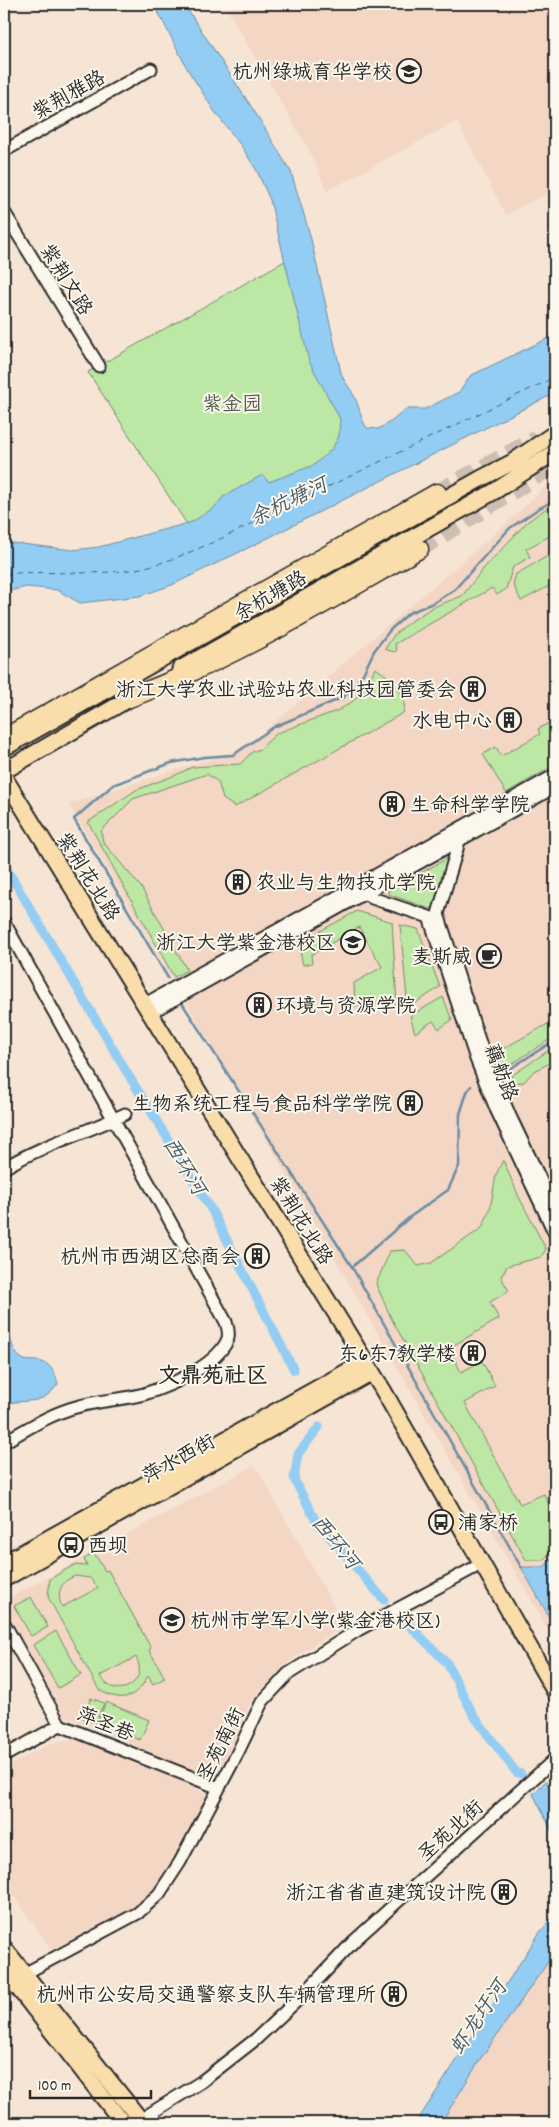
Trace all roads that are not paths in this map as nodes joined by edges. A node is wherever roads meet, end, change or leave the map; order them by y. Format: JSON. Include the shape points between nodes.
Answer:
{"nodes":[{"id":1,"x":151,"y":69,"type":"dead end"},
{"id":2,"x":4,"y":151,"type":"edge"},
{"id":3,"x":4,"y":212,"type":"edge"},
{"id":4,"x":99,"y":366,"type":"dead end"},
{"id":5,"x":555,"y":433,"type":"edge"},
{"id":6,"x":555,"y":452,"type":"edge"},
{"id":7,"x":437,"y":493,"type":"tunnel mouth"},
{"id":8,"x":419,"y":549,"type":"tunnel mouth"},
{"id":9,"x":129,"y":698,"type":"junction"},
{"id":10,"x":4,"y":741,"type":"edge"},
{"id":11,"x":4,"y":748,"type":"edge"},
{"id":12,"x":4,"y":771,"type":"edge"},
{"id":13,"x":555,"y":775,"type":"edge"},
{"id":14,"x":4,"y":776,"type":"edge"},
{"id":15,"x":555,"y":786,"type":"edge"},
{"id":16,"x":457,"y":836,"type":"junction"},
{"id":17,"x":362,"y":889,"type":"junction"},
{"id":18,"x":433,"y":916,"type":"junction"},
{"id":19,"x":4,"y":922,"type":"edge"},
{"id":20,"x":148,"y":1009,"type":"junction"},
{"id":21,"x":125,"y":1114,"type":"dead end"},
{"id":22,"x":113,"y":1120,"type":"junction"},
{"id":23,"x":4,"y":1168,"type":"edge"},
{"id":24,"x":555,"y":1210,"type":"edge"},
{"id":25,"x":555,"y":1234,"type":"edge"},
{"id":26,"x":369,"y":1367,"type":"junction"},
{"id":27,"x":288,"y":1412,"type":"junction"},
{"id":28,"x":4,"y":1442,"type":"edge"},
{"id":29,"x":4,"y":1563,"type":"edge"},
{"id":30,"x":483,"y":1563,"type":"junction"},
{"id":31,"x":4,"y":1579,"type":"edge"},
{"id":32,"x":4,"y":1623,"type":"edge"},
{"id":33,"x":555,"y":1692,"type":"edge"},
{"id":34,"x":60,"y":1725,"type":"junction"},
{"id":35,"x":4,"y":1756,"type":"edge"},
{"id":36,"x":555,"y":1759,"type":"edge"},
{"id":37,"x":219,"y":1788,"type":"junction"},
{"id":38,"x":4,"y":1948,"type":"edge"},
{"id":39,"x":11,"y":1978,"type":"edge"},
{"id":40,"x":141,"y":2121,"type":"edge"},
{"id":41,"x":123,"y":2123,"type":"edge"}],
"edges":[{"from":1,"to":2,"type":"street","name":"紫荆雅路"},
{"from":3,"to":4,"type":"street","name":"紫荆文路"},
{"from":5,"to":11,"type":"main road","name":"余杭塘路","via":[[511,463]]},
{"from":6,"to":9,"type":"main road","name":"余杭塘路","via":[[495,491]]},
{"from":7,"to":10,"type":"highway"},
{"from":8,"to":9,"type":"highway","via":[[250,645],[176,681]]},
{"from":9,"to":12,"type":"main road","name":"余杭塘路"},
{"from":13,"to":16,"type":"street"},
{"from":14,"to":20,"type":"main road","name":"紫荆花北路"},
{"from":15,"to":16,"type":"street"},
{"from":16,"to":17,"type":"street"},
{"from":16,"to":18,"type":"street","via":[[453,867]]},
{"from":17,"to":18,"type":"street","via":[[372,898]]},
{"from":17,"to":20,"type":"street"},
{"from":18,"to":24,"type":"street","name":"藕舫路","via":[[484,1055]]},
{"from":18,"to":25,"type":"street","name":"藕舫路","via":[[476,1059]]},
{"from":19,"to":22,"type":"street"},
{"from":20,"to":26,"type":"main road","name":"紫荆花北路"},
{"from":21,"to":22,"type":"street"},
{"from":22,"to":23,"type":"street","via":[[28,1154]]},
{"from":22,"to":28,"type":"street","via":[[226,1322],[228,1340],[209,1360],[182,1378],[144,1394],[76,1407],[51,1416]]},
{"from":26,"to":27,"type":"main road","name":"萍水西街"},
{"from":26,"to":30,"type":"main road","name":"紫荆花北路"},
{"from":27,"to":29,"type":"main road","name":"萍水西街"},
{"from":27,"to":31,"type":"main road","name":"萍水西街"},
{"from":30,"to":33,"type":"main road","name":"紫荆花北路"},
{"from":30,"to":37,"type":"street","name":"圣苑南街","via":[[358,1630],[288,1674],[262,1702]]},
{"from":32,"to":34,"type":"street","name":"萍圣巷"},
{"from":34,"to":35,"type":"street"},
{"from":34,"to":37,"type":"street","name":"萍圣巷"},
{"from":36,"to":40,"type":"street","name":"圣苑北街","via":[[354,1941],[256,2040],[201,2082]]},
{"from":37,"to":39,"type":"street","name":"圣苑南街","via":[[180,1862],[159,1894],[138,1913]]},
{"from":38,"to":39,"type":"main road"},
{"from":39,"to":40,"type":"main road"},
{"from":39,"to":41,"type":"main road"}]}
